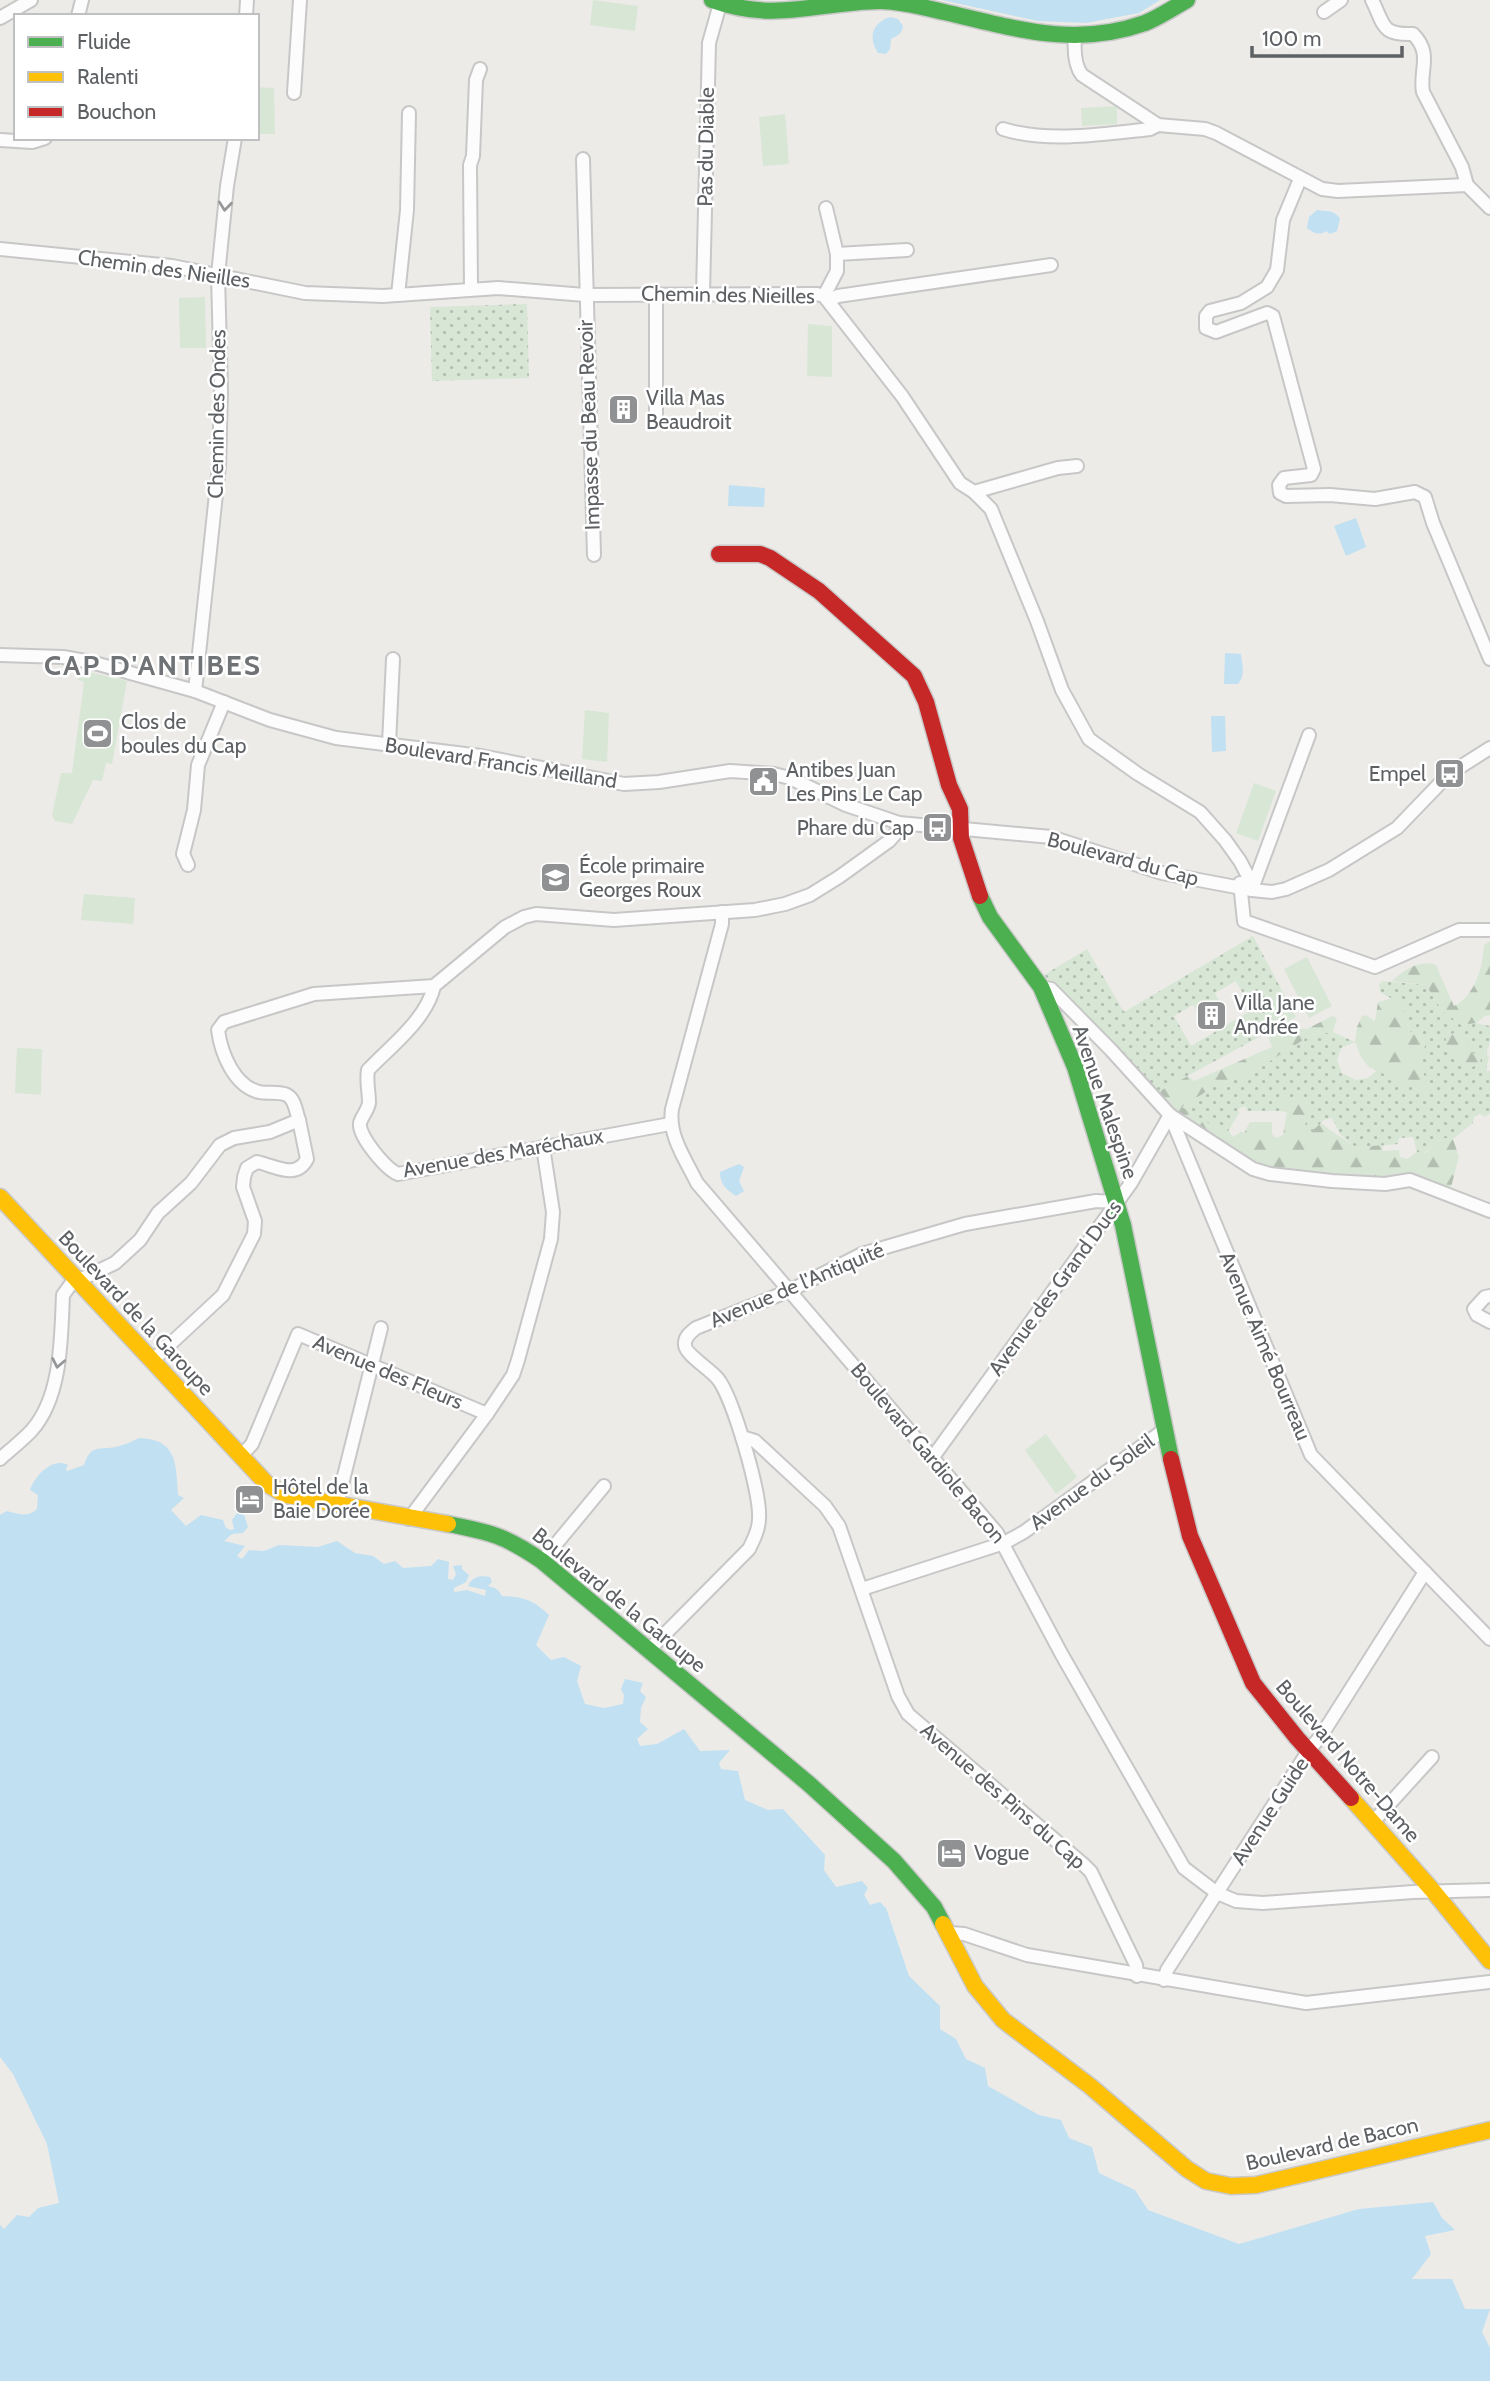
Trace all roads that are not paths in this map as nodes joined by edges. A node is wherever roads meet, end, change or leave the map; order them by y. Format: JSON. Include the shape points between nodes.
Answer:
{"nodes":[{"id":1,"x":31,"y":0,"type":"edge"},
{"id":2,"x":300,"y":0,"type":"edge"},
{"id":3,"x":1187,"y":0,"type":"edge"},
{"id":4,"x":1342,"y":0,"type":"edge"},
{"id":5,"x":1372,"y":0,"type":"edge"},
{"id":6,"x":716,"y":2,"type":"edge"},
{"id":7,"x":1324,"y":12,"type":"dead end"},
{"id":8,"x":0,"y":18,"type":"edge"},
{"id":9,"x":1075,"y":37,"type":"junction"},
{"id":10,"x":480,"y":69,"type":"dead end"},
{"id":11,"x":294,"y":93,"type":"dead end"},
{"id":12,"x":409,"y":113,"type":"dead end"},
{"id":13,"x":1158,"y":125,"type":"junction"},
{"id":14,"x":1003,"y":129,"type":"dead end"},
{"id":15,"x":0,"y":140,"type":"edge"},
{"id":16,"x":38,"y":140,"type":"edge"},
{"id":17,"x":235,"y":140,"type":"edge"},
{"id":18,"x":583,"y":159,"type":"dead end"},
{"id":19,"x":1300,"y":179,"type":"junction"},
{"id":20,"x":1467,"y":185,"type":"junction"},
{"id":21,"x":825,"y":208,"type":"dead end"},
{"id":22,"x":1490,"y":208,"type":"edge"},
{"id":23,"x":0,"y":249,"type":"edge"},
{"id":24,"x":907,"y":250,"type":"dead end"},
{"id":25,"x":837,"y":254,"type":"junction"},
{"id":26,"x":1051,"y":265,"type":"dead end"},
{"id":27,"x":218,"y":275,"type":"junction"},
{"id":28,"x":471,"y":289,"type":"junction"},
{"id":29,"x":656,"y":293,"type":"junction"},
{"id":30,"x":703,"y":293,"type":"junction"},
{"id":31,"x":398,"y":295,"type":"junction"},
{"id":32,"x":585,"y":295,"type":"junction"},
{"id":33,"x":827,"y":298,"type":"junction"},
{"id":34,"x":656,"y":415,"type":"dead end"},
{"id":35,"x":1077,"y":466,"type":"dead end"},
{"id":36,"x":974,"y":492,"type":"junction"},
{"id":37,"x":719,"y":554,"type":"dead end"},
{"id":38,"x":593,"y":555,"type":"dead end"},
{"id":39,"x":0,"y":655,"type":"edge"},
{"id":40,"x":393,"y":659,"type":"dead end"},
{"id":41,"x":1490,"y":659,"type":"edge"},
{"id":42,"x":195,"y":691,"type":"junction"},
{"id":43,"x":224,"y":702,"type":"junction"},
{"id":44,"x":1309,"y":735,"type":"dead end"},
{"id":45,"x":389,"y":744,"type":"junction"},
{"id":46,"x":1490,"y":748,"type":"edge"},
{"id":47,"x":899,"y":823,"type":"junction"},
{"id":48,"x":962,"y":829,"type":"junction"},
{"id":49,"x":188,"y":865,"type":"dead end"},
{"id":50,"x":1246,"y":889,"type":"junction"},
{"id":51,"x":722,"y":912,"type":"junction"},
{"id":52,"x":1490,"y":930,"type":"edge"},
{"id":53,"x":434,"y":986,"type":"junction"},
{"id":54,"x":1041,"y":987,"type":"junction"},
{"id":55,"x":1170,"y":1115,"type":"junction"},
{"id":56,"x":299,"y":1120,"type":"junction"},
{"id":57,"x":670,"y":1124,"type":"junction"},
{"id":58,"x":543,"y":1147,"type":"junction"},
{"id":59,"x":0,"y":1197,"type":"edge"},
{"id":60,"x":1117,"y":1202,"type":"junction"},
{"id":61,"x":1490,"y":1211,"type":"edge"},
{"id":62,"x":80,"y":1281,"type":"junction"},
{"id":63,"x":791,"y":1290,"type":"junction"},
{"id":64,"x":1490,"y":1296,"type":"edge"},
{"id":65,"x":1490,"y":1322,"type":"edge"},
{"id":66,"x":381,"y":1328,"type":"dead end"},
{"id":67,"x":152,"y":1361,"type":"junction"},
{"id":68,"x":371,"y":1364,"type":"junction"},
{"id":69,"x":487,"y":1413,"type":"junction"},
{"id":70,"x":1164,"y":1430,"type":"junction"},
{"id":71,"x":742,"y":1437,"type":"junction"},
{"id":72,"x":240,"y":1457,"type":"junction"},
{"id":73,"x":933,"y":1457,"type":"junction"},
{"id":74,"x":0,"y":1458,"type":"edge"},
{"id":75,"x":604,"y":1486,"type":"dead end"},
{"id":76,"x":337,"y":1504,"type":"junction"},
{"id":77,"x":409,"y":1519,"type":"junction"},
{"id":78,"x":1004,"y":1543,"type":"junction"},
{"id":79,"x":542,"y":1561,"type":"junction"},
{"id":80,"x":1425,"y":1572,"type":"junction"},
{"id":81,"x":862,"y":1590,"type":"junction"},
{"id":82,"x":1490,"y":1639,"type":"edge"},
{"id":83,"x":648,"y":1651,"type":"junction"},
{"id":84,"x":1309,"y":1750,"type":"junction"},
{"id":85,"x":1433,"y":1757,"type":"dead end"},
{"id":86,"x":1373,"y":1822,"type":"junction"},
{"id":87,"x":1490,"y":1890,"type":"edge"},
{"id":88,"x":1434,"y":1892,"type":"junction"},
{"id":89,"x":1217,"y":1893,"type":"junction"},
{"id":90,"x":950,"y":1933,"type":"junction"},
{"id":91,"x":1490,"y":1961,"type":"edge"},
{"id":92,"x":1137,"y":1976,"type":"junction"},
{"id":93,"x":1164,"y":1980,"type":"junction"},
{"id":94,"x":1490,"y":1982,"type":"edge"},
{"id":95,"x":1090,"y":2086,"type":"joint"},
{"id":96,"x":1490,"y":2130,"type":"edge"}],
"edges":[{"from":1,"to":8,"type":"street"},
{"from":2,"to":11,"type":"street"},
{"from":3,"to":9,"type":"street","via":[[1141,26]]},
{"from":4,"to":7,"type":"street"},
{"from":5,"to":20,"type":"street","via":[[1389,32],[1413,34],[1418,39],[1424,56],[1423,92]]},
{"from":6,"to":9,"type":"street","via":[[764,13],[882,1],[1041,35]]},
{"from":6,"to":30,"type":"street","name":"Pas du Diable","via":[[709,41]]},
{"from":9,"to":13,"type":"street","via":[[1082,75]]},
{"from":10,"to":28,"type":"street","via":[[470,165]]},
{"from":12,"to":31,"type":"street","via":[[407,210]]},
{"from":13,"to":14,"type":"street","via":[[1078,136]]},
{"from":13,"to":19,"type":"street","via":[[1216,133]]},
{"from":15,"to":16,"type":"street"},
{"from":17,"to":27,"type":"street","name":"Chemin des Ondes","one_way":true},
{"from":18,"to":32,"type":"street","name":"Impasse du Beau Revoir"},
{"from":19,"to":20,"type":"street","via":[[1338,191]]},
{"from":19,"to":41,"type":"street","via":[[1283,220],[1277,270],[1267,287],[1241,303],[1210,311],[1206,328],[1216,332],[1267,313],[1273,316],[1314,469],[1311,475],[1284,478],[1280,493],[1375,499],[1415,492],[1425,497]]},
{"from":20,"to":22,"type":"street"},
{"from":21,"to":25,"type":"street"},
{"from":23,"to":27,"type":"street","name":"Chemin des Nieilles"},
{"from":24,"to":25,"type":"street"},
{"from":25,"to":33,"type":"street"},
{"from":26,"to":33,"type":"street"},
{"from":27,"to":31,"type":"street","name":"Chemin des Nieilles","via":[[305,293]]},
{"from":27,"to":42,"type":"street","name":"Chemin des Ondes","via":[[219,466]]},
{"from":28,"to":31,"type":"street","name":"Chemin des Nieilles"},
{"from":28,"to":32,"type":"street","name":"Chemin des Nieilles"},
{"from":29,"to":30,"type":"street","name":"Chemin des Nieilles"},
{"from":29,"to":32,"type":"street","name":"Chemin des Nieilles"},
{"from":29,"to":34,"type":"street"},
{"from":30,"to":33,"type":"street","name":"Chemin des Nieilles","via":[[817,293]]},
{"from":32,"to":38,"type":"street","name":"Impasse du Beau Revoir"},
{"from":33,"to":36,"type":"street","name":"Chemin des Nieilles","via":[[960,483]]},
{"from":35,"to":36,"type":"street"},
{"from":36,"to":50,"type":"street","name":"Chemin des Nieilles","via":[[991,509],[1062,690],[1089,739],[1200,812],[1240,861],[1250,880]]},
{"from":37,"to":48,"type":"street","name":"Avenue Malespine","via":[[770,558],[820,591],[914,676],[960,808]]},
{"from":39,"to":42,"type":"street","name":"Boulevard Francis Meilland","via":[[73,658]]},
{"from":40,"to":45,"type":"street"},
{"from":42,"to":43,"type":"street","name":"Boulevard Francis Meilland"},
{"from":43,"to":45,"type":"street","name":"Boulevard Francis Meilland","via":[[318,734]]},
{"from":43,"to":49,"type":"street","via":[[198,765],[194,810],[183,854]]},
{"from":44,"to":50,"type":"street"},
{"from":45,"to":47,"type":"street","name":"Boulevard Francis Meilland","via":[[481,756],[624,784],[730,771],[775,774]]},
{"from":46,"to":50,"type":"street","name":"Boulevard du Cap","via":[[1449,775],[1397,828],[1329,870],[1282,890]]},
{"from":47,"to":48,"type":"street","name":"Boulevard Francis Meilland"},
{"from":47,"to":51,"type":"street","via":[[889,841],[810,895],[775,906]]},
{"from":48,"to":50,"type":"street","name":"Boulevard du Cap","via":[[1051,837],[1161,873]]},
{"from":48,"to":54,"type":"street","name":"Avenue Malespine","via":[[975,886],[990,917]]},
{"from":50,"to":52,"type":"street","via":[[1244,921],[1375,967],[1459,930]]},
{"from":51,"to":53,"type":"street","via":[[614,920],[550,914],[524,917],[505,927]]},
{"from":51,"to":57,"type":"street"},
{"from":53,"to":56,"type":"street","via":[[314,994],[225,1022],[218,1030],[220,1043],[236,1078],[258,1092],[287,1094]]},
{"from":53,"to":58,"type":"street","name":"Avenue des Maréchaux","via":[[431,999],[414,1021],[368,1070],[369,1106],[360,1122],[361,1133],[389,1170],[398,1174]]},
{"from":54,"to":55,"type":"street","via":[[1051,989]]},
{"from":54,"to":60,"type":"street","name":"Avenue Malespine","via":[[1075,1067]]},
{"from":55,"to":60,"type":"street","name":"Avenue des Grand Ducs"},
{"from":55,"to":61,"type":"street","via":[[1253,1169],[1332,1181],[1385,1184],[1410,1180]]},
{"from":55,"to":80,"type":"street","name":"Avenue Aimé Bourreau","via":[[1311,1455]]},
{"from":56,"to":62,"type":"street","via":[[220,1145],[191,1183],[158,1213],[141,1240],[116,1263]]},
{"from":56,"to":67,"type":"street","via":[[307,1159],[302,1168],[295,1171],[257,1162],[247,1168],[243,1187],[255,1221],[254,1234],[223,1295]]},
{"from":57,"to":58,"type":"street","name":"Avenue des Maréchaux"},
{"from":57,"to":63,"type":"street","name":"Boulevard Gardiole Bacon","via":[[697,1183]]},
{"from":58,"to":69,"type":"street","via":[[553,1212],[551,1239],[516,1368]]},
{"from":59,"to":62,"type":"street","name":"Boulevard de la Garoupe"},
{"from":60,"to":63,"type":"street","name":"Avenue de l'Antiquité","via":[[1096,1201],[965,1224],[862,1254]]},
{"from":60,"to":70,"type":"street","name":"Boulevard Notre-Dame"},
{"from":60,"to":73,"type":"street","name":"Avenue des Grand Ducs"},
{"from":62,"to":67,"type":"street","name":"Boulevard de la Garoupe"},
{"from":62,"to":74,"type":"street","one_way":true,"via":[[63,1295],[60,1357],[50,1396],[34,1429]]},
{"from":63,"to":71,"type":"street","name":"Avenue de l'Antiquité","via":[[696,1328],[687,1336],[684,1345],[688,1353],[711,1371],[728,1395]]},
{"from":63,"to":73,"type":"street","name":"Boulevard Gardiole Bacon"},
{"from":64,"to":65,"type":"street","via":[[1474,1309]]},
{"from":66,"to":68,"type":"street"},
{"from":67,"to":72,"type":"street","name":"Boulevard de la Garoupe"},
{"from":68,"to":69,"type":"street","name":"Avenue des Fleurs"},
{"from":68,"to":72,"type":"street","name":"Avenue des Fleurs","via":[[298,1334],[252,1444]]},
{"from":68,"to":76,"type":"street"},
{"from":69,"to":77,"type":"street"},
{"from":70,"to":78,"type":"street","name":"Avenue du Soleil"},
{"from":70,"to":84,"type":"street","name":"Boulevard Notre-Dame","via":[[1190,1536],[1253,1683]]},
{"from":71,"to":81,"type":"street","name":"Avenue des Pins du Cap","via":[[755,1441],[825,1506],[847,1542]]},
{"from":71,"to":83,"type":"street","name":"Avenue de l'Antiquité","via":[[760,1516],[757,1532],[749,1549]]},
{"from":72,"to":76,"type":"street","name":"Boulevard de la Garoupe","via":[[267,1484],[286,1495]]},
{"from":73,"to":78,"type":"street","name":"Boulevard Gardiole Bacon"},
{"from":75,"to":79,"type":"street"},
{"from":76,"to":77,"type":"street","name":"Boulevard de la Garoupe"},
{"from":77,"to":79,"type":"street","name":"Boulevard de la Garoupe","via":[[491,1532]]},
{"from":78,"to":81,"type":"street","name":"Avenue du Soleil"},
{"from":78,"to":89,"type":"street","name":"Boulevard Gardiole Bacon","via":[[1062,1655],[1184,1868]]},
{"from":79,"to":83,"type":"street","name":"Boulevard de la Garoupe"},
{"from":80,"to":82,"type":"street","name":"Avenue Aimé Bourreau"},
{"from":80,"to":84,"type":"street","name":"Avenue Guide"},
{"from":81,"to":92,"type":"street","name":"Avenue des Pins du Cap","via":[[908,1714],[1091,1872],[1136,1965]]},
{"from":83,"to":90,"type":"street","name":"Boulevard de la Garoupe","via":[[894,1861]]},
{"from":84,"to":86,"type":"street","name":"Boulevard Notre-Dame"},
{"from":84,"to":89,"type":"street","name":"Avenue Guide"},
{"from":85,"to":86,"type":"street"},
{"from":86,"to":88,"type":"street","name":"Boulevard Notre-Dame"},
{"from":87,"to":88,"type":"street","name":"Boulevard Gardiole Bacon"},
{"from":88,"to":89,"type":"street","name":"Boulevard Gardiole Bacon","via":[[1263,1903],[1236,1901]]},
{"from":88,"to":91,"type":"street","name":"Boulevard Notre-Dame"},
{"from":89,"to":93,"type":"street","name":"Avenue Guide"},
{"from":90,"to":92,"type":"street","via":[[1027,1955]]},
{"from":90,"to":95,"type":"street","name":"Boulevard de la Garoupe","via":[[975,1986],[1003,2020]]},
{"from":92,"to":93,"type":"street"},
{"from":93,"to":94,"type":"street","via":[[1306,2003]]},
{"from":95,"to":96,"type":"street","name":"Boulevard de Bacon","via":[[1187,2169],[1231,2186],[1256,2185]]}]}
